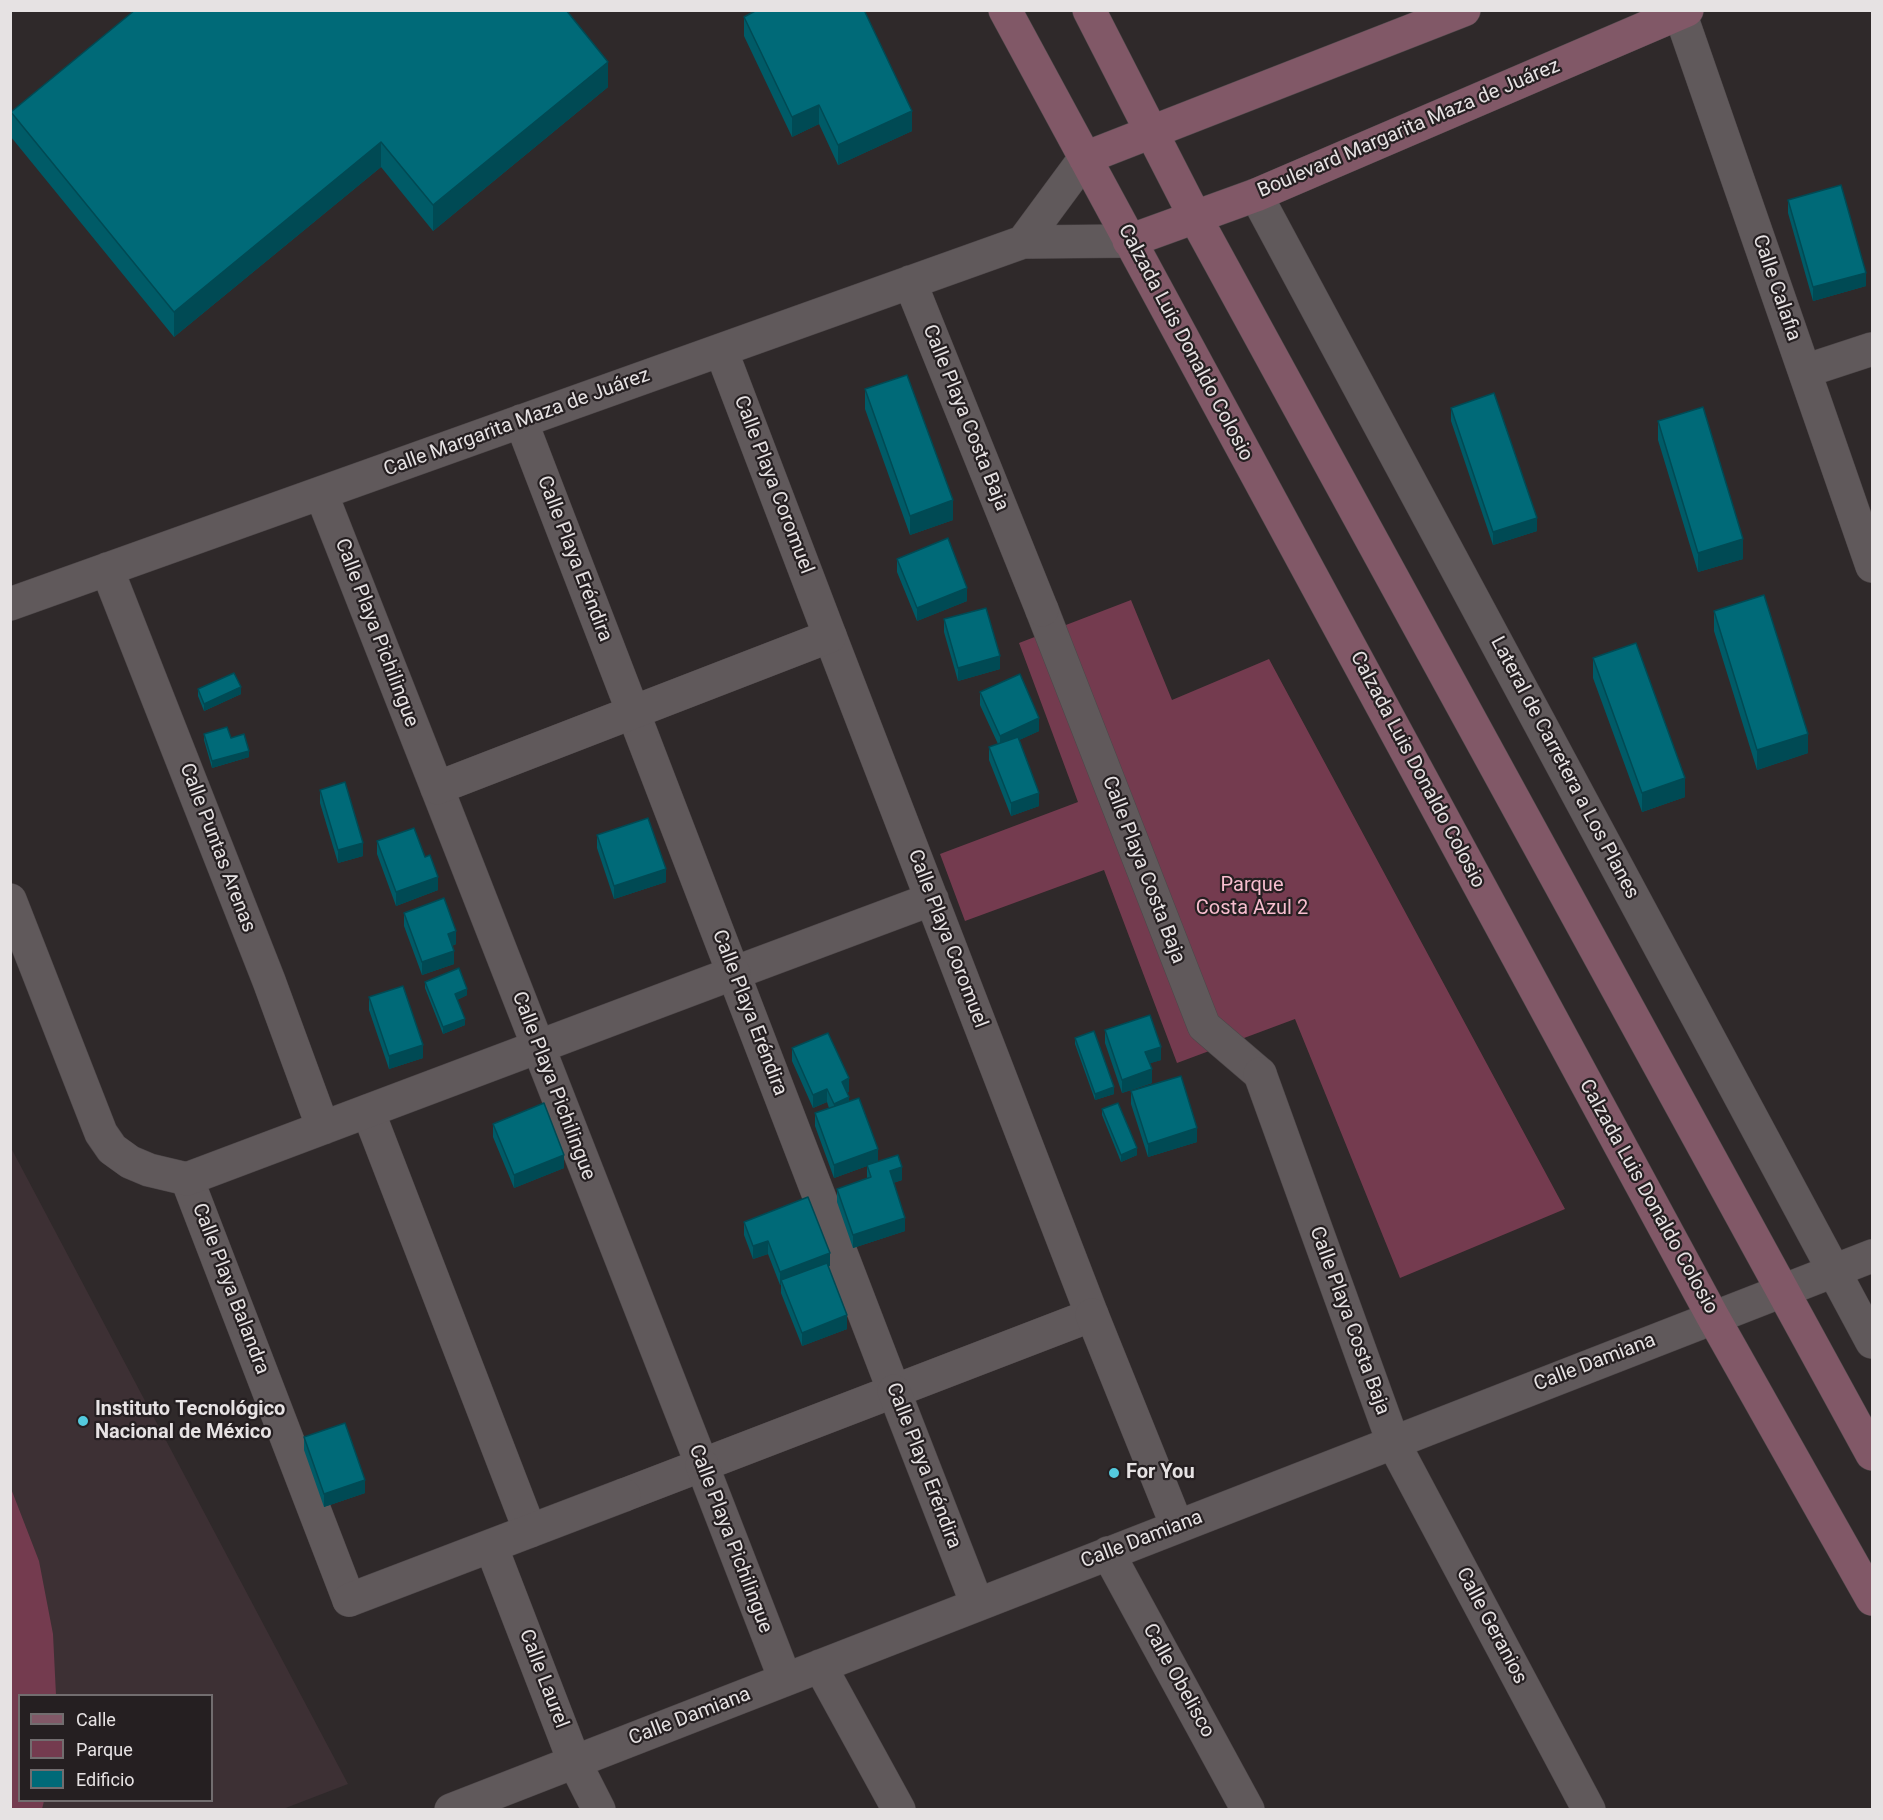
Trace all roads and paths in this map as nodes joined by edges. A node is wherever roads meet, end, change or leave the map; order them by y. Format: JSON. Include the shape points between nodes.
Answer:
{"nodes":[{"id":1,"x":1005,"y":10,"type":"edge"},
{"id":2,"x":1089,"y":10,"type":"edge"},
{"id":3,"x":1464,"y":10,"type":"edge"},
{"id":4,"x":1682,"y":11,"type":"edge"},
{"id":5,"x":1152,"y":131,"type":"junction"},
{"id":6,"x":1085,"y":158,"type":"junction"},
{"id":7,"x":1256,"y":195,"type":"junction"},
{"id":8,"x":1195,"y":217,"type":"junction"},
{"id":9,"x":1129,"y":241,"type":"junction"},
{"id":10,"x":1023,"y":242,"type":"junction"},
{"id":11,"x":910,"y":282,"type":"junction"},
{"id":12,"x":1872,"y":348,"type":"edge"},
{"id":13,"x":721,"y":350,"type":"junction"},
{"id":14,"x":1805,"y":371,"type":"junction"},
{"id":15,"x":521,"y":421,"type":"junction"},
{"id":16,"x":321,"y":493,"type":"junction"},
{"id":17,"x":1872,"y":566,"type":"edge"},
{"id":18,"x":107,"y":569,"type":"junction"},
{"id":19,"x":10,"y":604,"type":"edge"},
{"id":20,"x":830,"y":636,"type":"junction"},
{"id":21,"x":633,"y":712,"type":"junction"},
{"id":22,"x":437,"y":788,"type":"junction"},
{"id":23,"x":932,"y":899,"type":"junction"},
{"id":24,"x":10,"y":900,"type":"edge"},
{"id":25,"x":734,"y":973,"type":"junction"},
{"id":26,"x":538,"y":1047,"type":"junction"},
{"id":27,"x":368,"y":1111,"type":"junction"},
{"id":28,"x":323,"y":1128,"type":"junction"},
{"id":29,"x":187,"y":1179,"type":"junction"},
{"id":30,"x":1872,"y":1256,"type":"edge"},
{"id":31,"x":1834,"y":1272,"type":"junction"},
{"id":32,"x":1782,"y":1290,"type":"junction"},
{"id":33,"x":1092,"y":1315,"type":"junction"},
{"id":34,"x":1713,"y":1317,"type":"junction"},
{"id":35,"x":1872,"y":1342,"type":"edge"},
{"id":36,"x":894,"y":1391,"type":"junction"},
{"id":37,"x":1393,"y":1442,"type":"junction"},
{"id":38,"x":1872,"y":1454,"type":"edge"},
{"id":39,"x":702,"y":1465,"type":"junction"},
{"id":40,"x":1177,"y":1526,"type":"junction"},
{"id":41,"x":530,"y":1531,"type":"junction"},
{"id":42,"x":491,"y":1546,"type":"junction"},
{"id":43,"x":1108,"y":1553,"type":"junction"},
{"id":44,"x":1872,"y":1599,"type":"edge"},
{"id":45,"x":977,"y":1605,"type":"junction"},
{"id":46,"x":820,"y":1666,"type":"junction"},
{"id":47,"x":785,"y":1679,"type":"junction"},
{"id":48,"x":574,"y":1761,"type":"junction"},
{"id":49,"x":451,"y":1809,"type":"edge"},
{"id":50,"x":599,"y":1809,"type":"edge"},
{"id":51,"x":899,"y":1809,"type":"edge"},
{"id":52,"x":1248,"y":1809,"type":"edge"},
{"id":53,"x":1589,"y":1809,"type":"edge"}],
"edges":[{"from":1,"to":6,"type":"main road","name":"Calzada Luis Donaldo Colosio"},
{"from":2,"to":5,"type":"main road"},
{"from":3,"to":5,"type":"main road"},
{"from":4,"to":7,"type":"main road","name":"Boulevard Margarita Maza de Juárez"},
{"from":4,"to":14,"type":"street","name":"Calle Calafia"},
{"from":5,"to":6,"type":"main road"},
{"from":5,"to":8,"type":"main road"},
{"from":6,"to":9,"type":"main road","name":"Calzada Luis Donaldo Colosio"},
{"from":6,"to":10,"type":"street"},
{"from":7,"to":8,"type":"main road","name":"Boulevard Margarita Maza de Juárez"},
{"from":7,"to":31,"type":"street","name":"Lateral de Carretera a Los Planes"},
{"from":8,"to":9,"type":"main road","name":"Boulevard Margarita Maza de Juárez"},
{"from":8,"to":32,"type":"main road"},
{"from":9,"to":10,"type":"street","name":"Calle Margarita Maza de Juárez"},
{"from":9,"to":34,"type":"main road","name":"Calzada Luis Donaldo Colosio"},
{"from":10,"to":11,"type":"street","name":"Calle Margarita Maza de Juárez"},
{"from":11,"to":13,"type":"street","name":"Calle Margarita Maza de Juárez"},
{"from":11,"to":37,"type":"street","name":"Calle Playa Costa Baja","via":[[1204,1026],[1260,1074]]},
{"from":12,"to":14,"type":"street"},
{"from":13,"to":15,"type":"street","name":"Calle Margarita Maza de Juárez"},
{"from":13,"to":20,"type":"street","name":"Calle Playa Coromuel"},
{"from":14,"to":17,"type":"street","name":"Calle Calafia"},
{"from":15,"to":16,"type":"street","name":"Calle Margarita Maza de Juárez"},
{"from":15,"to":21,"type":"street","name":"Calle Playa Eréndira"},
{"from":16,"to":18,"type":"street","name":"Calle Margarita Maza de Juárez"},
{"from":16,"to":22,"type":"street","name":"Calle Playa Pichilingue"},
{"from":18,"to":19,"type":"street","name":"Calle Margarita Maza de Juárez"},
{"from":18,"to":28,"type":"street","name":"Calle Puntas Arenas"},
{"from":20,"to":21,"type":"street"},
{"from":20,"to":23,"type":"street","name":"Calle Playa Coromuel"},
{"from":21,"to":22,"type":"street"},
{"from":21,"to":25,"type":"street","name":"Calle Playa Eréndira"},
{"from":22,"to":26,"type":"street","name":"Calle Playa Pichilingue"},
{"from":23,"to":25,"type":"street"},
{"from":23,"to":33,"type":"street","name":"Calle Playa Coromuel"},
{"from":24,"to":29,"type":"street","via":[[101,1133],[112,1149],[130,1162]]},
{"from":25,"to":26,"type":"street"},
{"from":25,"to":36,"type":"street","name":"Calle Playa Eréndira"},
{"from":26,"to":27,"type":"street"},
{"from":26,"to":39,"type":"street","name":"Calle Playa Pichilingue"},
{"from":27,"to":28,"type":"street"},
{"from":27,"to":41,"type":"street"},
{"from":28,"to":29,"type":"street"},
{"from":29,"to":42,"type":"street","name":"Calle Playa Balandra","via":[[349,1600]]},
{"from":30,"to":31,"type":"street","name":"Calle Damiana"},
{"from":31,"to":32,"type":"street","name":"Calle Damiana"},
{"from":31,"to":35,"type":"street","name":"Lateral de Carretera a Los Planes"},
{"from":32,"to":34,"type":"street","name":"Calle Damiana"},
{"from":32,"to":38,"type":"main road"},
{"from":33,"to":36,"type":"street"},
{"from":33,"to":40,"type":"street","name":"Calle Playa Coromuel"},
{"from":34,"to":37,"type":"street","name":"Calle Damiana"},
{"from":34,"to":44,"type":"main road","name":"Calzada Luis Donaldo Colosio"},
{"from":36,"to":39,"type":"street"},
{"from":36,"to":45,"type":"street","name":"Calle Playa Eréndira"},
{"from":37,"to":40,"type":"street","name":"Calle Damiana"},
{"from":37,"to":53,"type":"street","name":"Calle Geranios"},
{"from":39,"to":41,"type":"street"},
{"from":39,"to":47,"type":"street","name":"Calle Playa Pichilingue"},
{"from":40,"to":43,"type":"street","name":"Calle Damiana"},
{"from":41,"to":42,"type":"street"},
{"from":42,"to":48,"type":"street","name":"Calle Laurel"},
{"from":43,"to":45,"type":"street","name":"Calle Damiana"},
{"from":43,"to":52,"type":"street","name":"Calle Obelisco"},
{"from":45,"to":46,"type":"street","name":"Calle Damiana"},
{"from":46,"to":47,"type":"street","name":"Calle Damiana"},
{"from":46,"to":51,"type":"street"},
{"from":47,"to":48,"type":"street","name":"Calle Damiana"},
{"from":48,"to":49,"type":"street","name":"Calle Damiana"},
{"from":48,"to":50,"type":"street","name":"Calle Laurel"}]}
